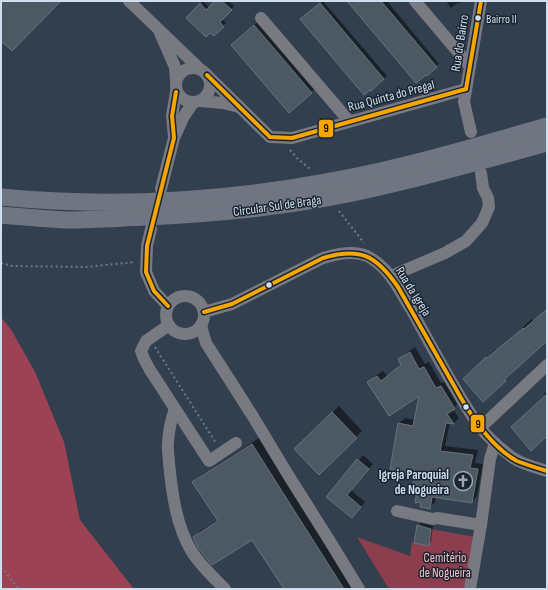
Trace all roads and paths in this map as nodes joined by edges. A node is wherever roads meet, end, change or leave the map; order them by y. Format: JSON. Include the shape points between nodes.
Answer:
{"nodes":[{"id":1,"x":129,"y":1,"type":"edge"},
{"id":2,"x":415,"y":1,"type":"edge"},
{"id":3,"x":481,"y":1,"type":"edge"},
{"id":4,"x":261,"y":18,"type":"dead end"},
{"id":5,"x":159,"y":30,"type":"junction"},
{"id":6,"x":470,"y":66,"type":"junction"},
{"id":7,"x":204,"y":72,"type":"junction"},
{"id":8,"x":176,"y":80,"type":"junction"},
{"id":9,"x":466,"y":89,"type":"junction"},
{"id":10,"x":176,"y":92,"type":"junction"},
{"id":11,"x":197,"y":102,"type":"junction"},
{"id":12,"x":240,"y":108,"type":"junction"},
{"id":13,"x":349,"y":121,"type":"junction"},
{"id":14,"x":471,"y":132,"type":"dead end"},
{"id":15,"x":547,"y":132,"type":"edge"},
{"id":16,"x":174,"y":138,"type":"junction"},
{"id":17,"x":278,"y":138,"type":"junction"},
{"id":18,"x":310,"y":169,"type":"dead end"},
{"id":19,"x":481,"y":173,"type":"dead end"},
{"id":20,"x":161,"y":189,"type":"dead end"},
{"id":21,"x":1,"y":197,"type":"edge"},
{"id":22,"x":339,"y":210,"type":"dead end"},
{"id":23,"x":1,"y":215,"type":"edge"},
{"id":24,"x":151,"y":229,"type":"dead end"},
{"id":25,"x":366,"y":256,"type":"junction"},
{"id":26,"x":147,"y":261,"type":"junction"},
{"id":27,"x":1,"y":263,"type":"edge"},
{"id":28,"x":392,"y":277,"type":"junction"},
{"id":29,"x":168,"y":306,"type":"junction"},
{"id":30,"x":204,"y":312,"type":"junction"},
{"id":31,"x":202,"y":325,"type":"junction"},
{"id":32,"x":169,"y":326,"type":"junction"},
{"id":33,"x":149,"y":338,"type":"junction"},
{"id":34,"x":547,"y":365,"type":"edge"},
{"id":35,"x":175,"y":409,"type":"junction"},
{"id":36,"x":480,"y":428,"type":"junction"},
{"id":37,"x":236,"y":443,"type":"dead end"},
{"id":38,"x":495,"y":443,"type":"junction"},
{"id":39,"x":222,"y":452,"type":"junction"},
{"id":40,"x":547,"y":471,"type":"edge"},
{"id":41,"x":397,"y":511,"type":"dead end"},
{"id":42,"x":480,"y":525,"type":"junction"},
{"id":43,"x":1,"y":568,"type":"edge"},
{"id":44,"x":18,"y":589,"type":"edge"},
{"id":45,"x":225,"y":589,"type":"edge"},
{"id":46,"x":359,"y":589,"type":"edge"},
{"id":47,"x":470,"y":589,"type":"edge"}],
"edges":[{"from":1,"to":5,"type":"street"},
{"from":2,"to":6,"type":"street"},
{"from":3,"to":6,"type":"street","name":"Rua do Bairro"},
{"from":4,"to":13,"type":"street"},
{"from":5,"to":7,"type":"street"},
{"from":5,"to":8,"type":"street","via":[[175,66]]},
{"from":6,"to":9,"type":"street","name":"Rua do Bairro"},
{"from":7,"to":8,"type":"street","via":[[189,68],[179,74]]},
{"from":7,"to":11,"type":"street","via":[[210,82],[210,90]]},
{"from":7,"to":12,"type":"street"},
{"from":8,"to":10,"type":"street"},
{"from":9,"to":13,"type":"street","name":"Rua Quinta do Pregal"},
{"from":9,"to":14,"type":"street","name":"Rua do Bairro","via":[[464,102]]},
{"from":10,"to":11,"type":"street","via":[[186,102]]},
{"from":10,"to":16,"type":"street","via":[[172,116]]},
{"from":11,"to":12,"type":"street","via":[[223,103]]},
{"from":11,"to":16,"type":"street","via":[[184,116]]},
{"from":12,"to":17,"type":"street","via":[[270,137]]},
{"from":13,"to":17,"type":"street","name":"Rua Quinta do Pregal","via":[[292,138]]},
{"from":15,"to":21,"type":"highway","name":"Circular Sul de Braga","via":[[336,180],[243,195],[137,202],[54,201]]},
{"from":15,"to":23,"type":"highway","name":"Circular Sul de Braga","via":[[418,178],[349,194],[294,203],[185,215],[101,219],[67,220]]},
{"from":16,"to":20,"type":"street"},
{"from":17,"to":18,"type":"path"},
{"from":19,"to":28,"type":"street","via":[[489,207],[482,223],[466,240],[445,254]]},
{"from":22,"to":25,"type":"path","via":[[364,244]]},
{"from":24,"to":26,"type":"street"},
{"from":25,"to":28,"type":"street","name":"Rua da Igreja","via":[[379,263]]},
{"from":25,"to":30,"type":"street","name":"Rua da Igreja","via":[[354,253],[323,258],[232,304]]},
{"from":26,"to":27,"type":"path","via":[[85,267],[13,266]]},
{"from":26,"to":29,"type":"street","via":[[146,272],[154,291]]},
{"from":28,"to":36,"type":"street","name":"Rua da Igreja"},
{"from":29,"to":30,"type":"street","via":[[176,298],[188,296],[198,301]]},
{"from":29,"to":32,"type":"street","via":[[166,319]]},
{"from":30,"to":31,"type":"street"},
{"from":31,"to":32,"type":"street","via":[[192,333],[185,334]]},
{"from":31,"to":46,"type":"street","via":[[206,343]]},
{"from":32,"to":33,"type":"street"},
{"from":33,"to":35,"type":"street","via":[[141,351],[142,355]]},
{"from":33,"to":39,"type":"path"},
{"from":34,"to":36,"type":"street"},
{"from":35,"to":39,"type":"street","via":[[209,461]]},
{"from":35,"to":45,"type":"street","via":[[171,417],[167,443],[171,483],[183,533],[193,553]]},
{"from":36,"to":38,"type":"street","name":"Rua da Igreja"},
{"from":37,"to":39,"type":"street"},
{"from":38,"to":40,"type":"street","name":"Rua da Igreja","via":[[515,459]]},
{"from":38,"to":42,"type":"street","via":[[490,459]]},
{"from":41,"to":42,"type":"street","via":[[433,520],[437,518]]},
{"from":42,"to":47,"type":"street"},
{"from":43,"to":44,"type":"path"}]}
